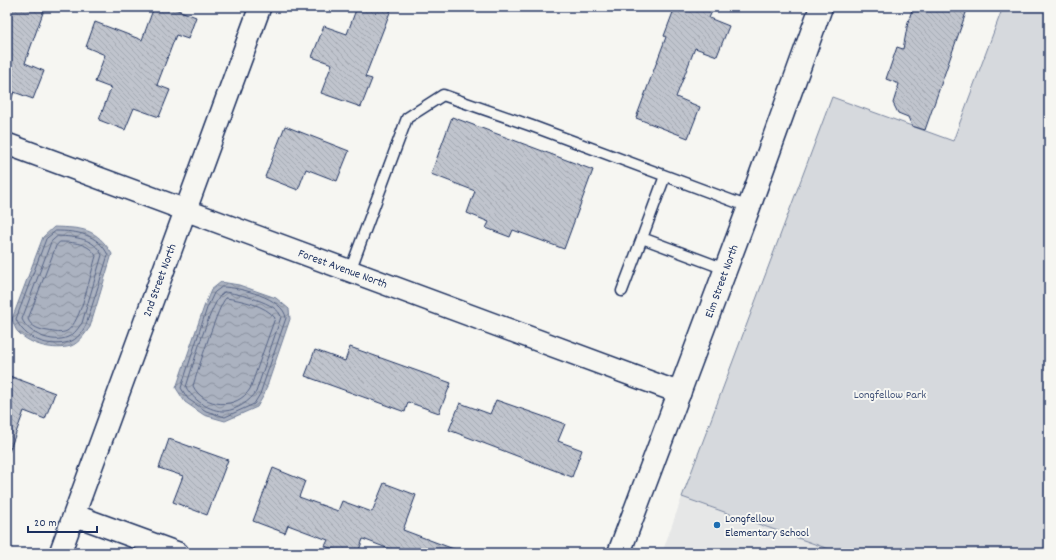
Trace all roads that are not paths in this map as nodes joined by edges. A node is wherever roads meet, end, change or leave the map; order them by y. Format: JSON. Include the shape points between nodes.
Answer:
{"nodes":[{"id":1,"x":260,"y":7,"type":"edge"},
{"id":2,"x":821,"y":7,"type":"edge"},
{"id":3,"x":7,"y":144,"type":"edge"},
{"id":4,"x":665,"y":176,"type":"junction"},
{"id":5,"x":749,"y":207,"type":"junction"},
{"id":6,"x":185,"y":210,"type":"junction"},
{"id":7,"x":642,"y":238,"type":"junction"},
{"id":8,"x":725,"y":269,"type":"junction"},
{"id":9,"x":350,"y":271,"type":"junction"},
{"id":10,"x":622,"y":291,"type":"dead end"},
{"id":11,"x":680,"y":393,"type":"junction"},
{"id":12,"x":74,"y":515,"type":"junction"},
{"id":13,"x":60,"y":553,"type":"edge"},
{"id":14,"x":178,"y":553,"type":"edge"},
{"id":15,"x":619,"y":553,"type":"edge"}],
"edges":[{"from":1,"to":6,"type":"street","name":"2nd Street North"},
{"from":2,"to":5,"type":"street","name":"Elm Street North"},
{"from":3,"to":6,"type":"street","name":"Forest Avenue North"},
{"from":4,"to":5,"type":"lane"},
{"from":4,"to":7,"type":"lane"},
{"from":4,"to":9,"type":"lane","via":[[443,95],[407,118]]},
{"from":5,"to":8,"type":"street","name":"Elm Street North"},
{"from":6,"to":9,"type":"street","name":"Forest Avenue North"},
{"from":6,"to":12,"type":"street","name":"2nd Street North"},
{"from":7,"to":8,"type":"lane"},
{"from":7,"to":10,"type":"lane"},
{"from":8,"to":11,"type":"street","name":"Elm Street North"},
{"from":9,"to":11,"type":"street","name":"Forest Avenue North"},
{"from":11,"to":15,"type":"street","name":"Elm Street North"},
{"from":12,"to":13,"type":"street","name":"2nd Street North"},
{"from":12,"to":14,"type":"street"}]}
